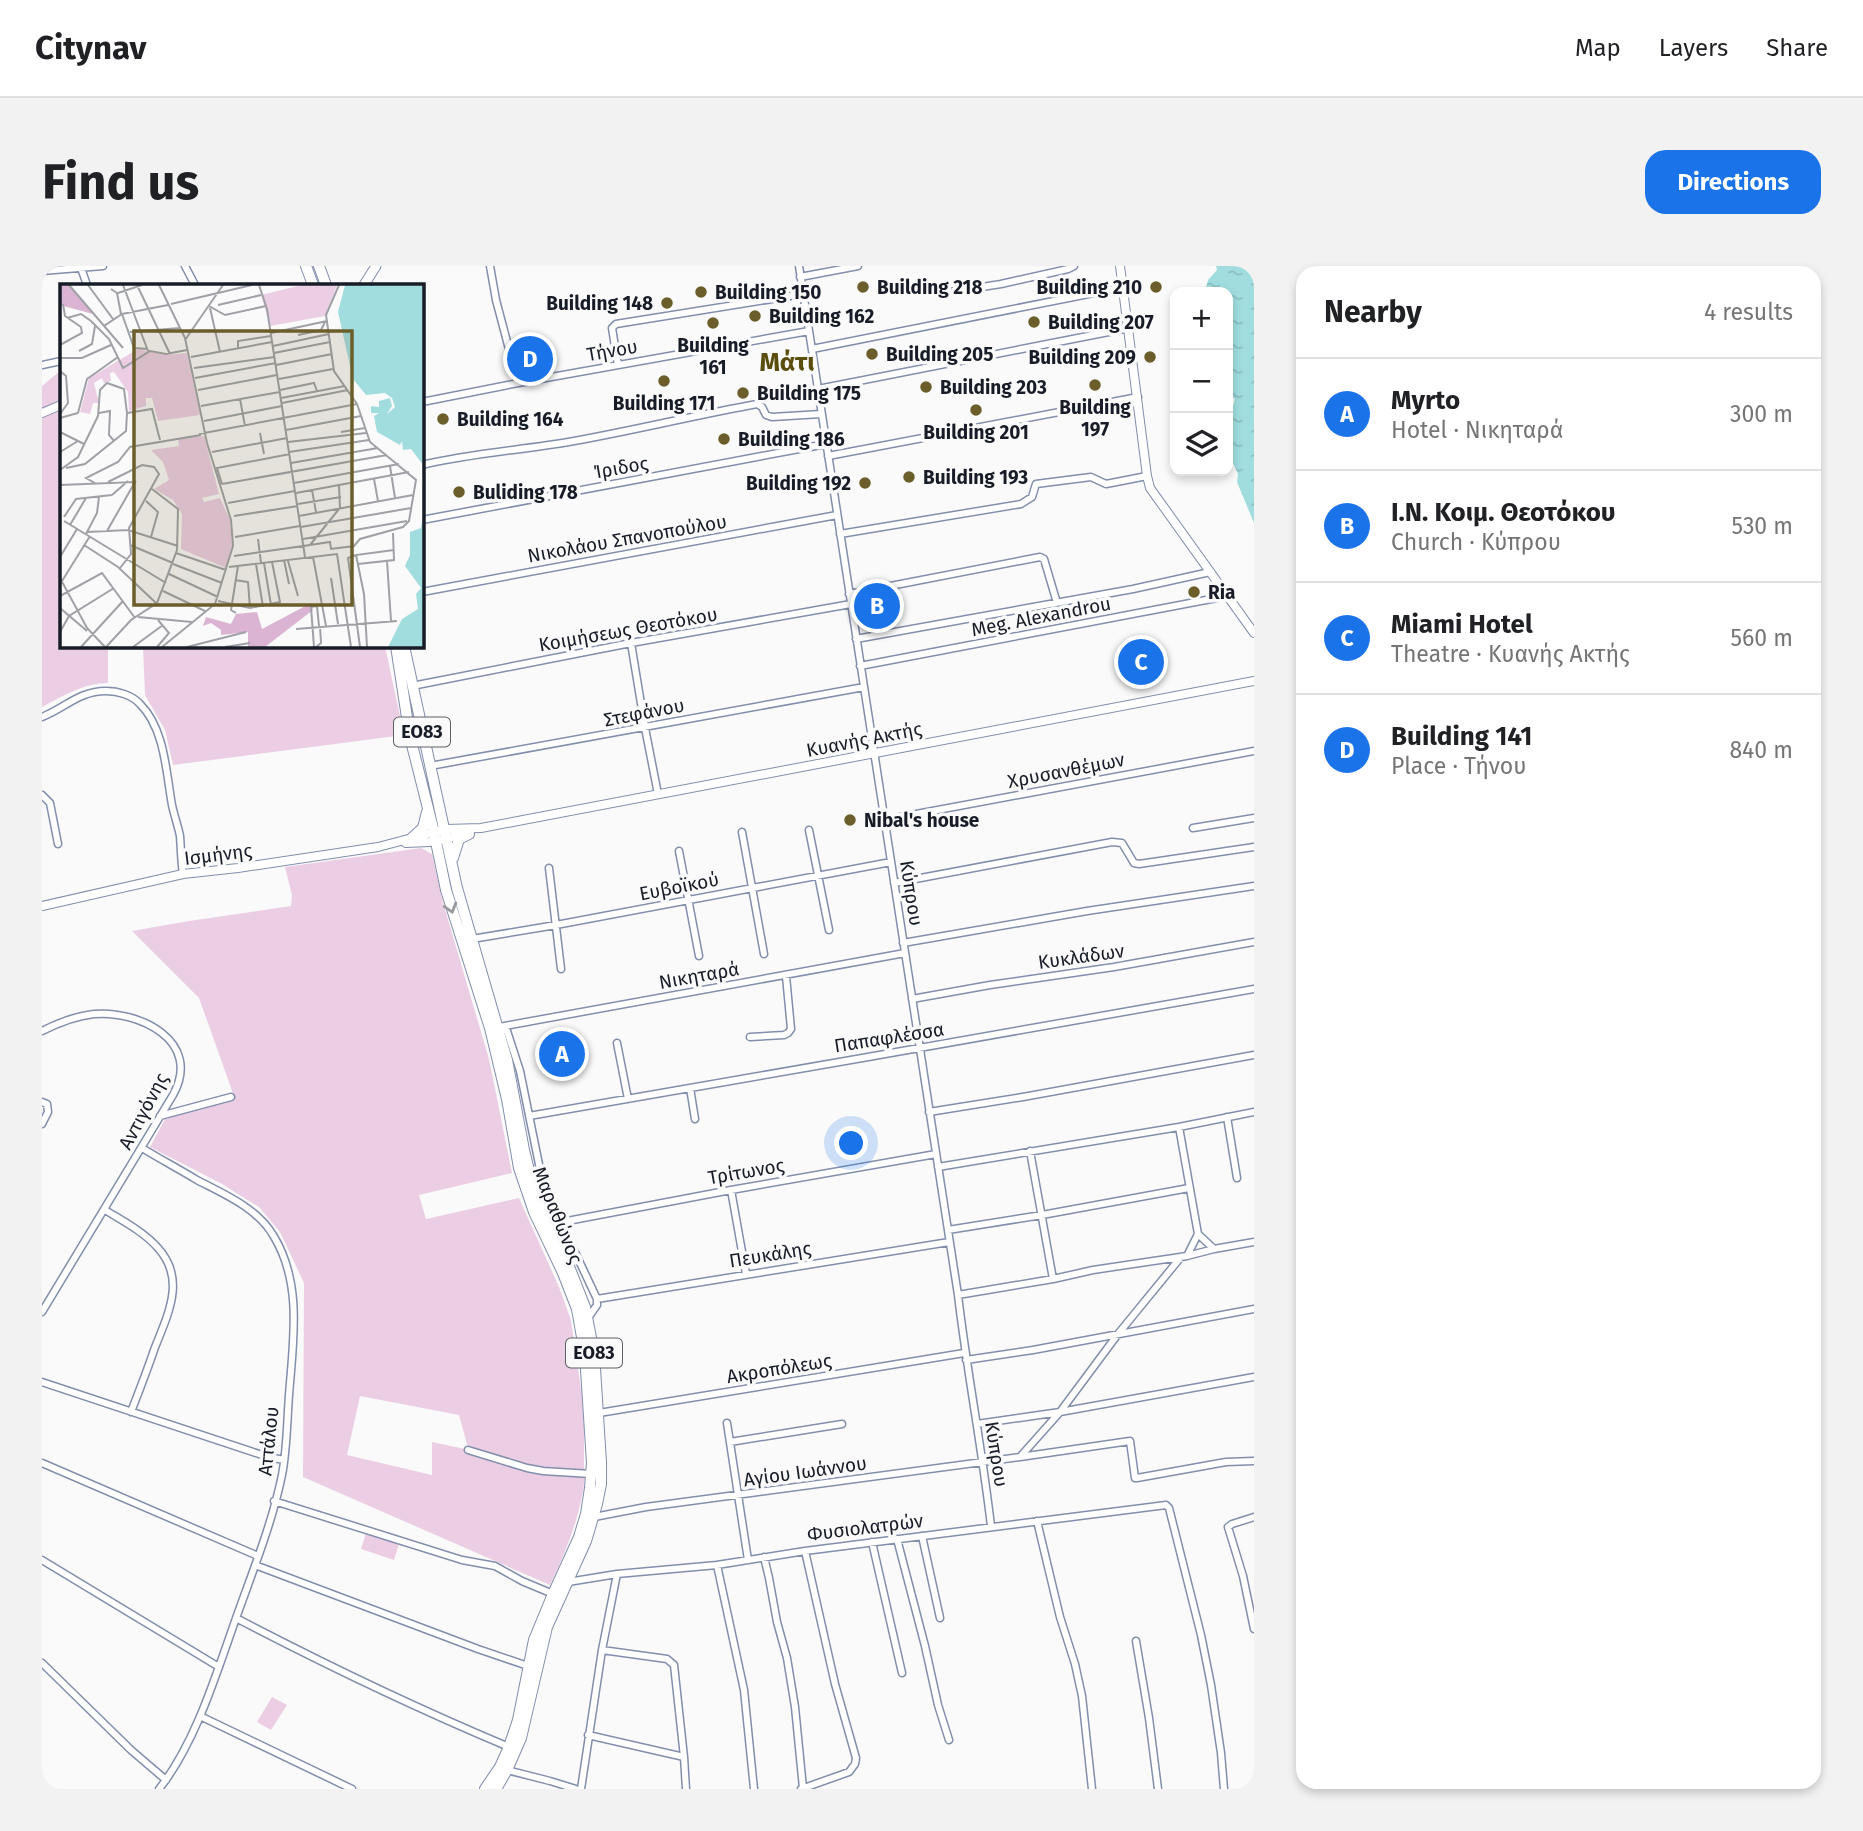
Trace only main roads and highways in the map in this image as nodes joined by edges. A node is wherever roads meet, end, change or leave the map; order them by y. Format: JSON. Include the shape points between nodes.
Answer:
{"nodes":[{"id":1,"x":306,"y":266,"type":"edge"},
{"id":2,"x":319,"y":266,"type":"edge"},
{"id":3,"x":376,"y":266,"type":"edge"},
{"id":4,"x":313,"y":284,"type":"edge"},
{"id":5,"x":326,"y":284,"type":"edge"},
{"id":6,"x":365,"y":284,"type":"edge"},
{"id":7,"x":396,"y":648,"type":"edge"},
{"id":8,"x":404,"y":648,"type":"edge"},
{"id":9,"x":428,"y":808,"type":"junction"},
{"id":10,"x":469,"y":834,"type":"road end"},
{"id":11,"x":412,"y":838,"type":"road end"},
{"id":12,"x":452,"y":866,"type":"junction"},
{"id":13,"x":485,"y":1789,"type":"edge"},
{"id":14,"x":496,"y":1789,"type":"edge"}],
"edges":[{"from":1,"to":4,"type":"main road"},
{"from":2,"to":5,"type":"main road"},
{"from":3,"to":6,"type":"main road"},
{"from":7,"to":9,"type":"main road","name":"Μαραθώνος","number":"ΕΟ83","via":[[410,737]]},
{"from":8,"to":12,"type":"main road","name":"Μαραθώνος","number":"ΕΟ83"},
{"from":9,"to":11,"type":"main road","via":[[423,828]]},
{"from":9,"to":13,"type":"main road","name":"Μαραθώνος","number":"ΕΟ83","one_way":true,"via":[[446,890],[490,1028],[523,1181],[579,1317],[592,1448],[589,1502],[579,1538],[540,1625],[509,1748]]},
{"from":10,"to":12,"type":"main road","via":[[459,839]]},
{"from":12,"to":14,"type":"main road","name":"Μαραθώνος","number":"ΕΟ83","via":[[508,1060],[531,1179],[588,1318],[599,1413],[601,1475],[594,1517],[547,1627],[525,1723]]}]}
